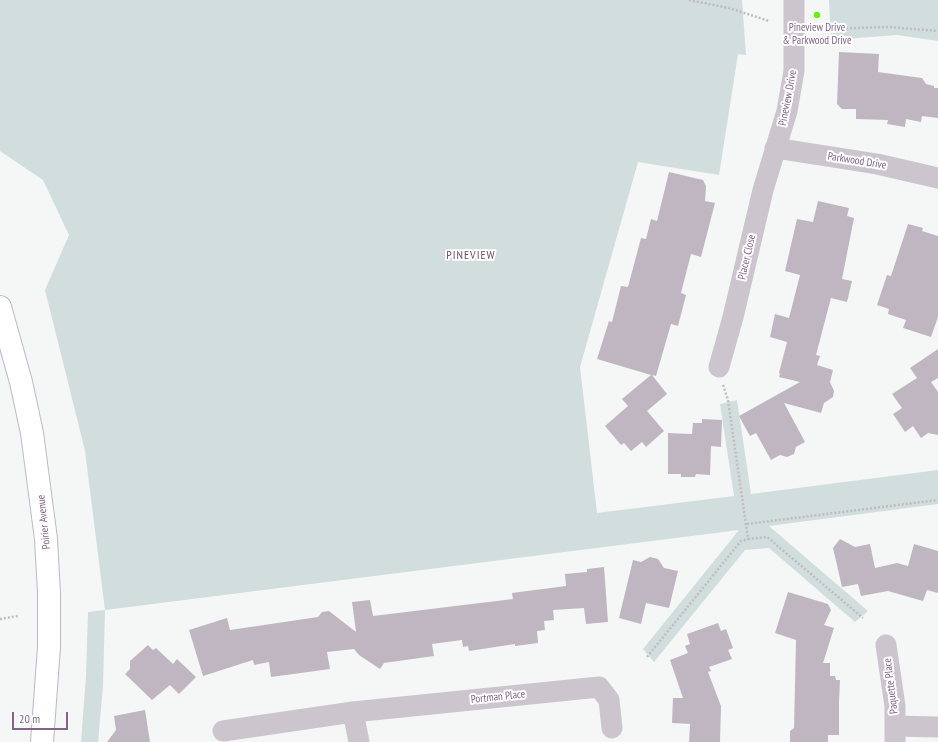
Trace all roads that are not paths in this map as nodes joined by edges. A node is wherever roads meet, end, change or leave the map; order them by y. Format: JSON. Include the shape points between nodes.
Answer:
{"nodes":[{"id":1,"x":794,"y":0,"type":"edge"},
{"id":2,"x":776,"y":148,"type":"junction"},
{"id":3,"x":938,"y":178,"type":"edge"},
{"id":4,"x":0,"y":307,"type":"edge"},
{"id":5,"x":719,"y":367,"type":"road end"},
{"id":6,"x":886,"y":645,"type":"dead end"},
{"id":7,"x":353,"y":712,"type":"junction"},
{"id":8,"x":938,"y":727,"type":"edge"},
{"id":9,"x":612,"y":728,"type":"dead end"},
{"id":10,"x":223,"y":731,"type":"dead end"},
{"id":11,"x":895,"y":734,"type":"edge"},
{"id":12,"x":42,"y":742,"type":"edge"},
{"id":13,"x":359,"y":742,"type":"edge"}],
"edges":[{"from":1,"to":2,"type":"street","name":"Pineview Drive","via":[[794,71],[787,111]]},
{"from":2,"to":3,"type":"street","name":"Parkwood Drive","via":[[877,164]]},
{"from":2,"to":5,"type":"street","name":"Placer Close","via":[[763,190]]},
{"from":4,"to":12,"type":"main road","name":"Poirier Avenue","via":[[32,433],[46,538],[49,647]]},
{"from":6,"to":11,"type":"street","name":"Paquette Place","via":[[895,706]]},
{"from":7,"to":9,"type":"street","name":"Portman Place","via":[[599,687],[609,700]]},
{"from":7,"to":10,"type":"street","name":"Portman Place"},
{"from":7,"to":13,"type":"street"},
{"from":8,"to":11,"type":"street","name":"Paquette Place"}]}
